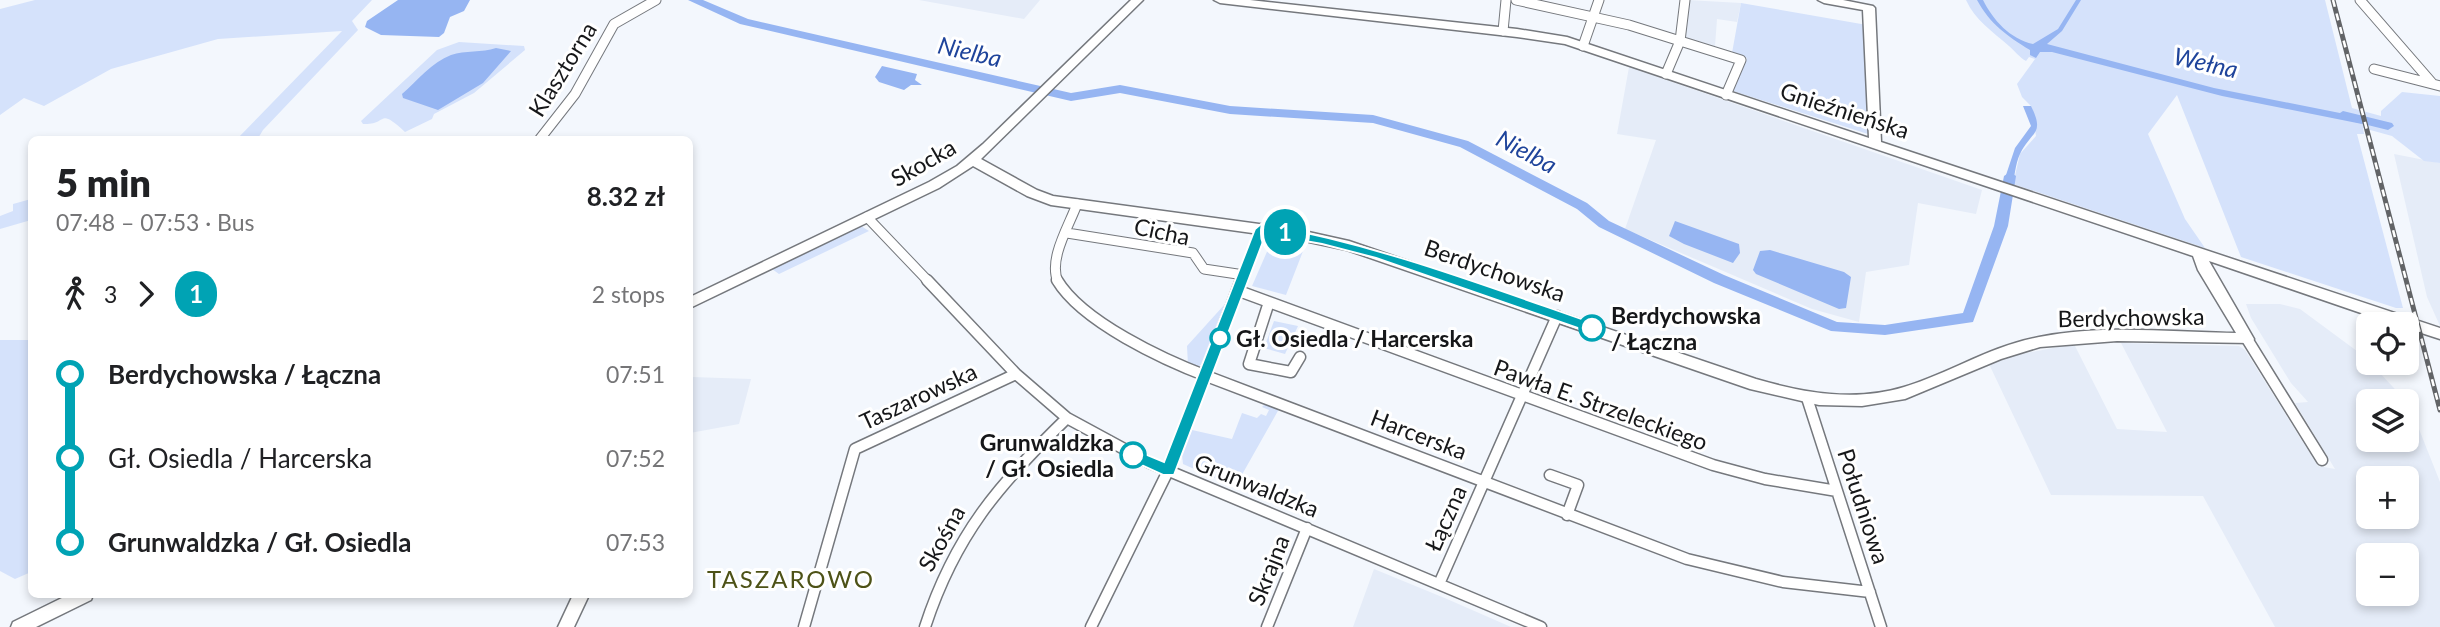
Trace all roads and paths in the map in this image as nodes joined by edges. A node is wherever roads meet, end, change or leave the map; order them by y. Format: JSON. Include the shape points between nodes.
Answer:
{"nodes":[{"id":1,"x":656,"y":0,"type":"edge"},
{"id":2,"x":1137,"y":0,"type":"edge"},
{"id":3,"x":1220,"y":0,"type":"edge"},
{"id":4,"x":1506,"y":0,"type":"edge"},
{"id":5,"x":1516,"y":0,"type":"edge"},
{"id":6,"x":1598,"y":0,"type":"edge"},
{"id":7,"x":1685,"y":0,"type":"edge"},
{"id":8,"x":1824,"y":0,"type":"edge"},
{"id":9,"x":2360,"y":0,"type":"edge"},
{"id":10,"x":1318,"y":6,"type":"edge"},
{"id":11,"x":1595,"y":17,"type":"junction"},
{"id":12,"x":1503,"y":31,"type":"junction"},
{"id":13,"x":1680,"y":41,"type":"junction"},
{"id":14,"x":1583,"y":46,"type":"junction"},
{"id":15,"x":2374,"y":69,"type":"dead end"},
{"id":16,"x":1667,"y":73,"type":"junction"},
{"id":17,"x":2436,"y":85,"type":"edge"},
{"id":18,"x":1726,"y":94,"type":"junction"},
{"id":19,"x":542,"y":136,"type":"edge"},
{"id":20,"x":1875,"y":144,"type":"junction"},
{"id":21,"x":973,"y":160,"type":"junction"},
{"id":22,"x":1077,"y":204,"type":"junction"},
{"id":23,"x":867,"y":217,"type":"junction"},
{"id":24,"x":1261,"y":229,"type":"junction"},
{"id":25,"x":1067,"y":233,"type":"junction"},
{"id":26,"x":2199,"y":253,"type":"junction"},
{"id":27,"x":1244,"y":275,"type":"junction"},
{"id":28,"x":1239,"y":291,"type":"junction"},
{"id":29,"x":693,"y":302,"type":"edge"},
{"id":30,"x":1269,"y":302,"type":"junction"},
{"id":31,"x":1557,"y":316,"type":"junction"},
{"id":32,"x":2439,"y":336,"type":"edge"},
{"id":33,"x":2247,"y":339,"type":"junction"},
{"id":34,"x":1300,"y":358,"type":"dead end"},
{"id":35,"x":1016,"y":374,"type":"junction"},
{"id":36,"x":1205,"y":377,"type":"junction"},
{"id":37,"x":1521,"y":396,"type":"junction"},
{"id":38,"x":1807,"y":398,"type":"junction"},
{"id":39,"x":1067,"y":418,"type":"junction"},
{"id":40,"x":2322,"y":460,"type":"dead end"},
{"id":41,"x":1168,"y":471,"type":"junction"},
{"id":42,"x":1550,"y":475,"type":"dead end"},
{"id":43,"x":1485,"y":482,"type":"junction"},
{"id":44,"x":1837,"y":491,"type":"junction"},
{"id":45,"x":1567,"y":515,"type":"junction"},
{"id":46,"x":1307,"y":528,"type":"junction"},
{"id":47,"x":1439,"y":584,"type":"junction"},
{"id":48,"x":1870,"y":592,"type":"junction"},
{"id":49,"x":80,"y":598,"type":"edge"},
{"id":50,"x":580,"y":598,"type":"edge"},
{"id":51,"x":19,"y":627,"type":"edge"},
{"id":52,"x":566,"y":627,"type":"edge"},
{"id":53,"x":804,"y":627,"type":"edge"},
{"id":54,"x":925,"y":627,"type":"edge"},
{"id":55,"x":1091,"y":627,"type":"edge"},
{"id":56,"x":1267,"y":627,"type":"edge"},
{"id":57,"x":1541,"y":627,"type":"edge"},
{"id":58,"x":1881,"y":627,"type":"edge"}],
"edges":[{"from":1,"to":19,"type":"street","name":"Klasztorna","via":[[614,24],[575,94]]},
{"from":2,"to":21,"type":"street","name":"Skocka"},
{"from":3,"to":10,"type":"street","name":"Gnieźnieńska"},
{"from":4,"to":12,"type":"street"},
{"from":5,"to":11,"type":"street"},
{"from":6,"to":11,"type":"street"},
{"from":7,"to":13,"type":"street"},
{"from":8,"to":20,"type":"street","via":[[1869,8]]},
{"from":9,"to":17,"type":"street"},
{"from":10,"to":12,"type":"street","name":"Gnieźnieńska"},
{"from":11,"to":13,"type":"street"},
{"from":11,"to":14,"type":"street"},
{"from":12,"to":14,"type":"street","name":"Gnieźnieńska"},
{"from":13,"to":16,"type":"street"},
{"from":13,"to":18,"type":"street","via":[[1741,60]]},
{"from":14,"to":16,"type":"street","name":"Gnieźnieńska"},
{"from":15,"to":17,"type":"street"},
{"from":16,"to":18,"type":"street","name":"Gnieźnieńska"},
{"from":18,"to":20,"type":"street","name":"Gnieźnieńska"},
{"from":20,"to":26,"type":"street","name":"Gnieźnieńska"},
{"from":21,"to":22,"type":"street","name":"Berdychowska","via":[[1041,197]]},
{"from":21,"to":23,"type":"street","name":"Skocka","via":[[944,180]]},
{"from":22,"to":24,"type":"street","name":"Berdychowska"},
{"from":22,"to":25,"type":"street","name":"Harcerska"},
{"from":23,"to":29,"type":"street","name":"Skocka"},
{"from":23,"to":35,"type":"street","name":"Grunwaldzka"},
{"from":24,"to":27,"type":"street"},
{"from":24,"to":31,"type":"street","name":"Berdychowska","via":[[1379,254]]},
{"from":25,"to":27,"type":"street","name":"Cicha","via":[[1193,253],[1204,269]]},
{"from":25,"to":36,"type":"street","name":"Harcerska","via":[[1054,270],[1062,287],[1124,340]]},
{"from":26,"to":32,"type":"street","name":"Gnieźnieńska"},
{"from":26,"to":33,"type":"street"},
{"from":27,"to":28,"type":"street"},
{"from":28,"to":30,"type":"street","name":"Pawła E. Strzeleckiego"},
{"from":28,"to":36,"type":"street"},
{"from":30,"to":34,"type":"street","via":[[1249,364],[1292,372]]},
{"from":30,"to":37,"type":"street","name":"Pawła E. Strzeleckiego"},
{"from":31,"to":37,"type":"street","name":"Łączna"},
{"from":31,"to":38,"type":"street","name":"Berdychowska","via":[[1755,385]]},
{"from":33,"to":38,"type":"street","name":"Berdychowska","via":[[2066,339],[2001,351],[1891,397],[1850,402]]},
{"from":33,"to":40,"type":"street"},
{"from":35,"to":39,"type":"street","name":"Grunwaldzka"},
{"from":35,"to":53,"type":"street","name":"Taszarowska","via":[[855,449]]},
{"from":36,"to":41,"type":"street"},
{"from":36,"to":43,"type":"street","name":"Harcerska"},
{"from":37,"to":43,"type":"street","name":"Łączna"},
{"from":37,"to":44,"type":"street","name":"Pawła E. Strzeleckiego","via":[[1713,465]]},
{"from":38,"to":44,"type":"street","name":"Południowa"},
{"from":39,"to":41,"type":"street","name":"Grunwaldzka"},
{"from":39,"to":54,"type":"street","name":"Skośna","via":[[988,498],[943,574]]},
{"from":41,"to":46,"type":"street","name":"Grunwaldzka"},
{"from":41,"to":55,"type":"street"},
{"from":42,"to":45,"type":"street","via":[[1578,485]]},
{"from":43,"to":45,"type":"street","name":"Harcerska"},
{"from":43,"to":47,"type":"street","name":"Łączna"},
{"from":44,"to":48,"type":"street","name":"Południowa"},
{"from":45,"to":48,"type":"street","name":"Harcerska","via":[[1664,552],[1742,574]]},
{"from":46,"to":47,"type":"street","name":"Grunwaldzka"},
{"from":46,"to":56,"type":"street","name":"Skrajna"},
{"from":47,"to":57,"type":"street","name":"Grunwaldzka"},
{"from":48,"to":58,"type":"street","name":"Południowa"},
{"from":49,"to":51,"type":"street"},
{"from":50,"to":52,"type":"street"}]}
